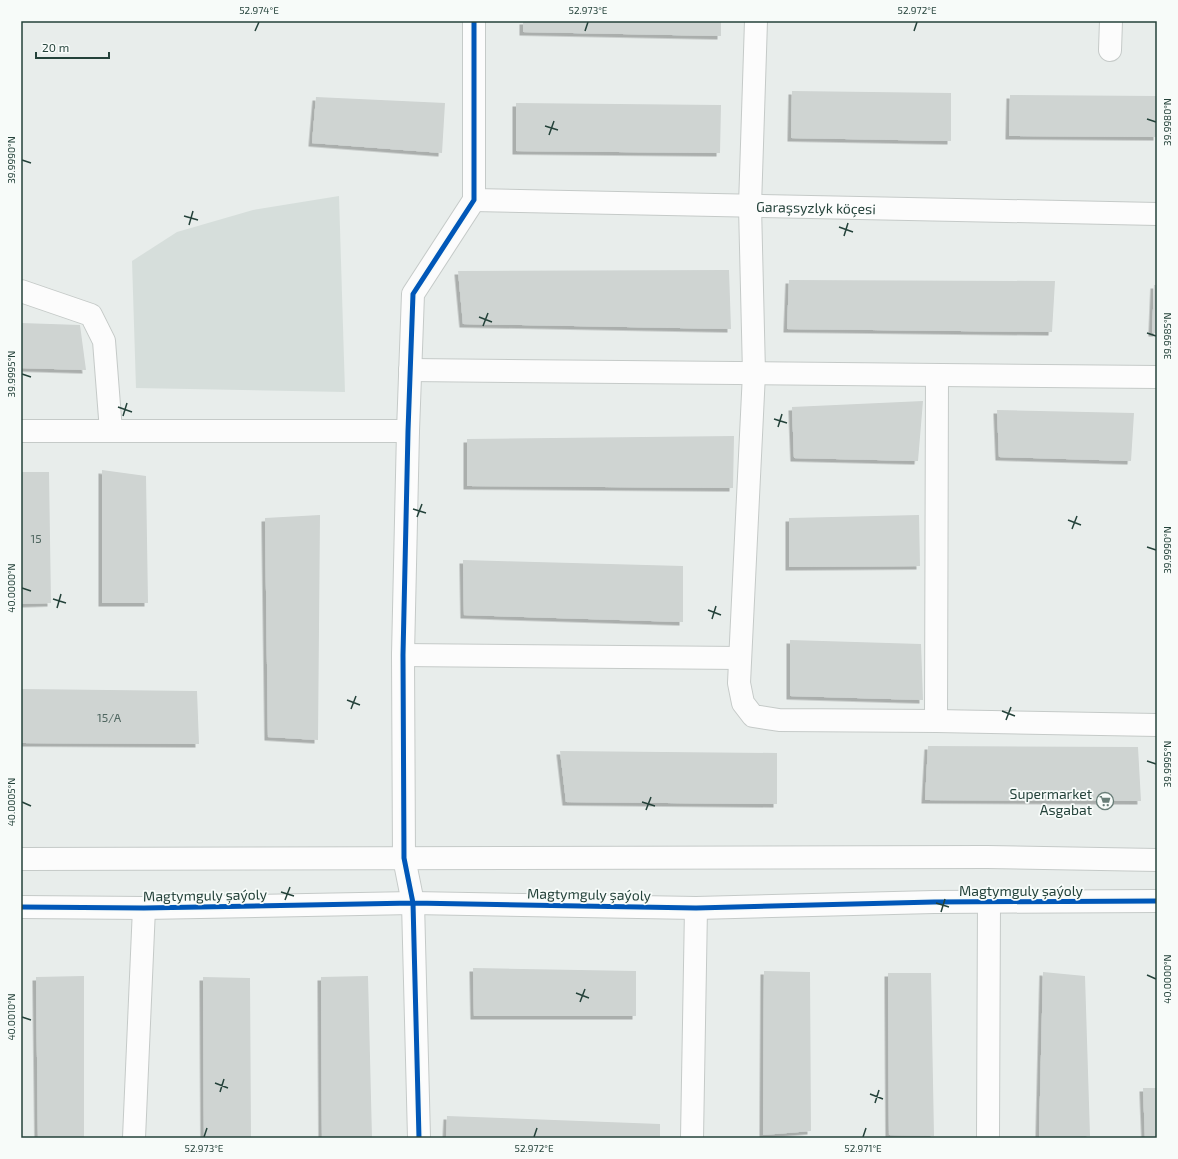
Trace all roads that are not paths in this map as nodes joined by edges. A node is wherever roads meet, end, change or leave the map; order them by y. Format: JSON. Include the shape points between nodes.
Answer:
{"nodes":[{"id":1,"x":474,"y":21,"type":"edge"},
{"id":2,"x":756,"y":21,"type":"edge"},
{"id":3,"x":1111,"y":21,"type":"edge"},
{"id":4,"x":1110,"y":50,"type":"dead end"},
{"id":5,"x":474,"y":200,"type":"junction"},
{"id":6,"x":750,"y":206,"type":"junction"},
{"id":7,"x":1157,"y":214,"type":"edge"},
{"id":8,"x":21,"y":291,"type":"edge"},
{"id":9,"x":410,"y":370,"type":"junction"},
{"id":10,"x":754,"y":373,"type":"junction"},
{"id":11,"x":937,"y":375,"type":"junction"},
{"id":12,"x":1157,"y":377,"type":"edge"},
{"id":13,"x":408,"y":430,"type":"junction"},
{"id":14,"x":21,"y":431,"type":"edge"},
{"id":15,"x":112,"y":431,"type":"junction"},
{"id":16,"x":402,"y":655,"type":"junction"},
{"id":17,"x":740,"y":658,"type":"junction"},
{"id":18,"x":936,"y":721,"type":"junction"},
{"id":19,"x":1157,"y":725,"type":"edge"},
{"id":20,"x":404,"y":858,"type":"junction"},
{"id":21,"x":21,"y":859,"type":"edge"},
{"id":22,"x":1157,"y":860,"type":"edge"},
{"id":23,"x":1157,"y":901,"type":"edge"},
{"id":24,"x":989,"y":902,"type":"junction"},
{"id":25,"x":413,"y":903,"type":"junction"},
{"id":26,"x":21,"y":907,"type":"edge"},
{"id":27,"x":144,"y":908,"type":"junction"},
{"id":28,"x":696,"y":908,"type":"junction"},
{"id":29,"x":134,"y":1138,"type":"edge"},
{"id":30,"x":419,"y":1138,"type":"edge"},
{"id":31,"x":692,"y":1138,"type":"edge"},
{"id":32,"x":988,"y":1138,"type":"edge"}],
"edges":[{"from":1,"to":5,"type":"street"},
{"from":2,"to":6,"type":"street"},
{"from":3,"to":4,"type":"street"},
{"from":5,"to":6,"type":"street","name":"Garaşsyzlyk köçesi"},
{"from":5,"to":9,"type":"street","via":[[413,294]]},
{"from":6,"to":7,"type":"street","name":"Garaşsyzlyk köçesi"},
{"from":6,"to":10,"type":"street"},
{"from":8,"to":15,"type":"street","via":[[92,315],[104,341]]},
{"from":9,"to":10,"type":"street"},
{"from":9,"to":13,"type":"street"},
{"from":10,"to":11,"type":"street"},
{"from":10,"to":17,"type":"street"},
{"from":11,"to":12,"type":"street"},
{"from":11,"to":18,"type":"street"},
{"from":13,"to":15,"type":"street"},
{"from":13,"to":16,"type":"street"},
{"from":14,"to":15,"type":"street"},
{"from":16,"to":17,"type":"street"},
{"from":16,"to":20,"type":"street"},
{"from":17,"to":18,"type":"street","via":[[739,683],[743,703],[753,716],[779,720]]},
{"from":18,"to":19,"type":"street"},
{"from":20,"to":21,"type":"street"},
{"from":20,"to":22,"type":"street","via":[[994,857]]},
{"from":20,"to":25,"type":"street"},
{"from":23,"to":24,"type":"street","name":"Magtymguly şaýoly"},
{"from":24,"to":28,"type":"street","name":"Magtymguly şaýoly"},
{"from":24,"to":32,"type":"street"},
{"from":25,"to":27,"type":"street","name":"Magtymguly şaýoly"},
{"from":25,"to":28,"type":"street","name":"Magtymguly şaýoly"},
{"from":25,"to":30,"type":"street"},
{"from":26,"to":27,"type":"street","name":"Magtymguly şaýoly"},
{"from":27,"to":29,"type":"street"},
{"from":28,"to":31,"type":"street"}]}
